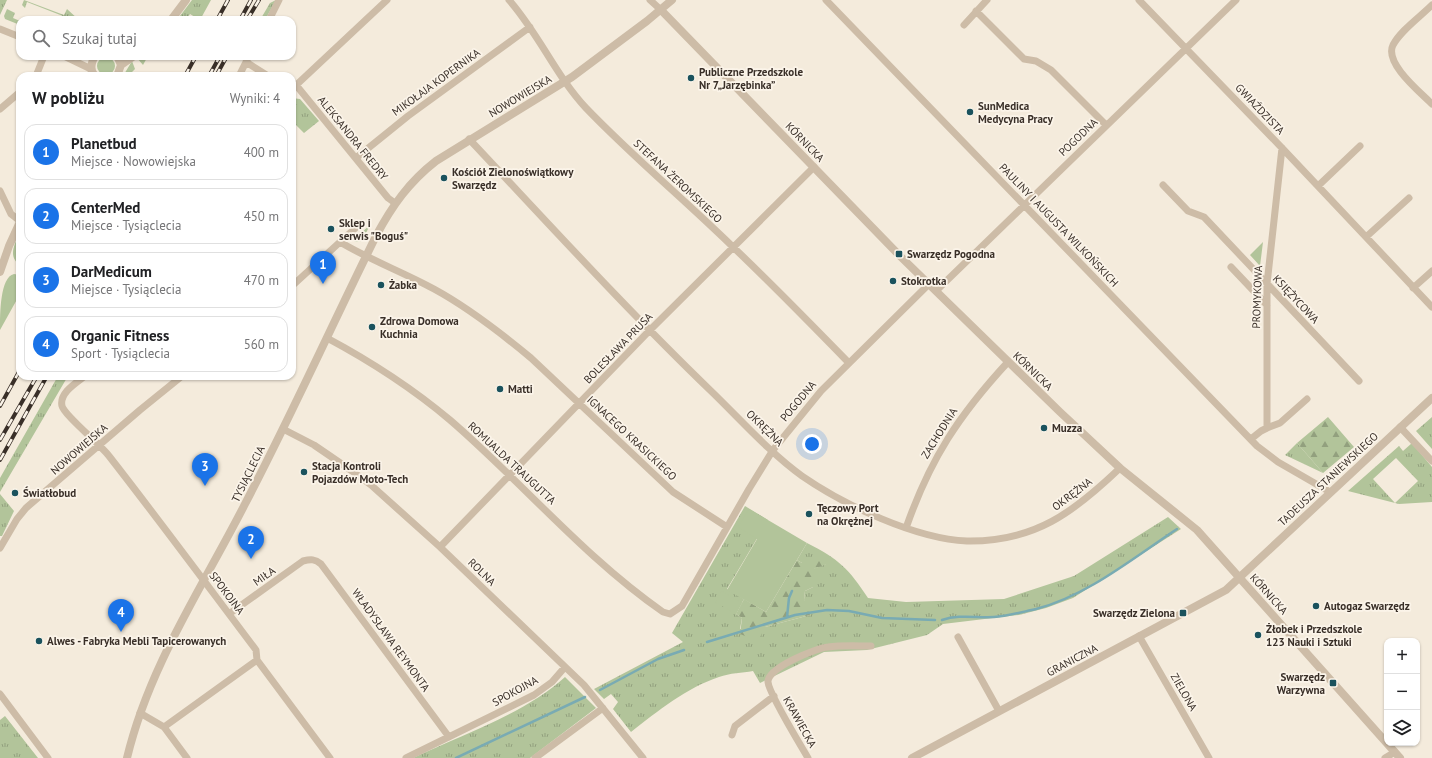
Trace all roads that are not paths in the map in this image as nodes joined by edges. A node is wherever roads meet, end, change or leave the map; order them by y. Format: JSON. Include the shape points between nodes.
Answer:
{"nodes":[{"id":1,"x":186,"y":0,"type":"edge"},
{"id":2,"x":279,"y":0,"type":"edge"},
{"id":3,"x":387,"y":0,"type":"edge"},
{"id":4,"x":509,"y":0,"type":"edge"},
{"id":5,"x":650,"y":0,"type":"edge"},
{"id":6,"x":672,"y":0,"type":"edge"},
{"id":7,"x":826,"y":0,"type":"edge"},
{"id":8,"x":1139,"y":0,"type":"edge"},
{"id":9,"x":1236,"y":0,"type":"edge"},
{"id":10,"x":984,"y":1,"type":"edge"},
{"id":11,"x":1432,"y":5,"type":"edge"},
{"id":12,"x":660,"y":10,"type":"junction"},
{"id":13,"x":976,"y":11,"type":"junction"},
{"id":14,"x":174,"y":16,"type":"edge"},
{"id":15,"x":271,"y":16,"type":"edge"},
{"id":16,"x":964,"y":24,"type":"dead end"},
{"id":17,"x":530,"y":27,"type":"junction"},
{"id":18,"x":0,"y":28,"type":"edge"},
{"id":19,"x":16,"y":35,"type":"edge"},
{"id":20,"x":1186,"y":48,"type":"junction"},
{"id":21,"x":42,"y":60,"type":"edge"},
{"id":22,"x":70,"y":60,"type":"edge"},
{"id":23,"x":93,"y":60,"type":"edge"},
{"id":24,"x":119,"y":60,"type":"edge"},
{"id":25,"x":129,"y":60,"type":"edge"},
{"id":26,"x":247,"y":60,"type":"edge"},
{"id":27,"x":249,"y":60,"type":"edge"},
{"id":28,"x":122,"y":65,"type":"junction"},
{"id":29,"x":38,"y":72,"type":"edge"},
{"id":30,"x":90,"y":72,"type":"edge"},
{"id":31,"x":93,"y":72,"type":"edge"},
{"id":32,"x":119,"y":72,"type":"edge"},
{"id":33,"x":241,"y":72,"type":"edge"},
{"id":34,"x":263,"y":72,"type":"edge"},
{"id":35,"x":565,"y":82,"type":"junction"},
{"id":36,"x":296,"y":85,"type":"edge"},
{"id":37,"x":296,"y":89,"type":"edge"},
{"id":38,"x":16,"y":95,"type":"edge"},
{"id":39,"x":1432,"y":104,"type":"edge"},
{"id":40,"x":0,"y":109,"type":"edge"},
{"id":41,"x":1106,"y":125,"type":"junction"},
{"id":42,"x":469,"y":139,"type":"junction"},
{"id":43,"x":1360,"y":146,"type":"dead end"},
{"id":44,"x":1282,"y":148,"type":"junction"},
{"id":45,"x":356,"y":158,"type":"junction"},
{"id":46,"x":814,"y":167,"type":"junction"},
{"id":47,"x":1163,"y":185,"type":"dead end"},
{"id":48,"x":1318,"y":186,"type":"junction"},
{"id":49,"x":0,"y":190,"type":"edge"},
{"id":50,"x":1409,"y":198,"type":"dead end"},
{"id":51,"x":395,"y":202,"type":"junction"},
{"id":52,"x":1024,"y":204,"type":"junction"},
{"id":53,"x":16,"y":218,"type":"edge"},
{"id":54,"x":361,"y":223,"type":"dead end"},
{"id":55,"x":16,"y":231,"type":"edge"},
{"id":56,"x":1366,"y":237,"type":"junction"},
{"id":57,"x":340,"y":242,"type":"junction"},
{"id":58,"x":733,"y":247,"type":"junction"},
{"id":59,"x":366,"y":256,"type":"junction"},
{"id":60,"x":1231,"y":267,"type":"dead end"},
{"id":61,"x":1432,"y":271,"type":"edge"},
{"id":62,"x":0,"y":272,"type":"edge"},
{"id":63,"x":296,"y":282,"type":"edge"},
{"id":64,"x":929,"y":284,"type":"junction"},
{"id":65,"x":1267,"y":284,"type":"junction"},
{"id":66,"x":1413,"y":288,"type":"junction"},
{"id":67,"x":936,"y":291,"type":"junction"},
{"id":68,"x":1267,"y":305,"type":"junction"},
{"id":69,"x":1432,"y":307,"type":"edge"},
{"id":70,"x":649,"y":331,"type":"junction"},
{"id":71,"x":327,"y":338,"type":"junction"},
{"id":72,"x":1008,"y":362,"type":"junction"},
{"id":73,"x":848,"y":363,"type":"junction"},
{"id":74,"x":80,"y":380,"type":"edge"},
{"id":75,"x":175,"y":380,"type":"edge"},
{"id":76,"x":1359,"y":382,"type":"dead end"},
{"id":77,"x":1432,"y":398,"type":"edge"},
{"id":78,"x":1307,"y":399,"type":"dead end"},
{"id":79,"x":579,"y":403,"type":"junction"},
{"id":80,"x":1400,"y":427,"type":"junction"},
{"id":81,"x":1267,"y":428,"type":"junction"},
{"id":82,"x":283,"y":429,"type":"junction"},
{"id":83,"x":1251,"y":439,"type":"junction"},
{"id":84,"x":100,"y":445,"type":"junction"},
{"id":85,"x":773,"y":450,"type":"junction"},
{"id":86,"x":1432,"y":461,"type":"edge"},
{"id":87,"x":1120,"y":468,"type":"junction"},
{"id":88,"x":510,"y":476,"type":"junction"},
{"id":89,"x":1330,"y":492,"type":"junction"},
{"id":90,"x":727,"y":527,"type":"junction"},
{"id":91,"x":906,"y":528,"type":"junction"},
{"id":92,"x":440,"y":547,"type":"junction"},
{"id":93,"x":0,"y":548,"type":"edge"},
{"id":94,"x":313,"y":559,"type":"joint"},
{"id":95,"x":1239,"y":577,"type":"junction"},
{"id":96,"x":204,"y":581,"type":"junction"},
{"id":97,"x":229,"y":614,"type":"junction"},
{"id":98,"x":673,"y":614,"type":"joint"},
{"id":99,"x":1139,"y":636,"type":"junction"},
{"id":100,"x":958,"y":637,"type":"dead end"},
{"id":101,"x":871,"y":646,"type":"dead end"},
{"id":102,"x":257,"y":660,"type":"junction"},
{"id":103,"x":565,"y":667,"type":"junction"},
{"id":104,"x":0,"y":694,"type":"edge"},
{"id":105,"x":774,"y":696,"type":"junction"},
{"id":106,"x":6,"y":702,"type":"junction"},
{"id":107,"x":0,"y":708,"type":"edge"},
{"id":108,"x":603,"y":708,"type":"junction"},
{"id":109,"x":999,"y":711,"type":"junction"},
{"id":110,"x":140,"y":713,"type":"junction"},
{"id":111,"x":164,"y":727,"type":"junction"},
{"id":112,"x":732,"y":736,"type":"dead end"},
{"id":113,"x":449,"y":737,"type":"junction"},
{"id":114,"x":1397,"y":755,"type":"edge"},
{"id":115,"x":48,"y":758,"type":"edge"},
{"id":116,"x":127,"y":758,"type":"edge"},
{"id":117,"x":187,"y":758,"type":"edge"},
{"id":118,"x":330,"y":758,"type":"edge"},
{"id":119,"x":406,"y":758,"type":"edge"},
{"id":120,"x":535,"y":758,"type":"edge"},
{"id":121,"x":644,"y":758,"type":"edge"},
{"id":122,"x":808,"y":758,"type":"edge"},
{"id":123,"x":912,"y":758,"type":"edge"},
{"id":124,"x":1209,"y":758,"type":"edge"},
{"id":125,"x":1385,"y":758,"type":"edge"}],
"edges":[{"from":1,"to":14,"type":"street"},
{"from":2,"to":15,"type":"street"},
{"from":3,"to":36,"type":"street"},
{"from":4,"to":17,"type":"street","name":"STEFANA ŻEROMSKIEGO"},
{"from":5,"to":12,"type":"street","name":"KÓRNICKA"},
{"from":6,"to":12,"type":"street","name":"NOWOWIEJSKA"},
{"from":7,"to":52,"type":"street","name":"PAULINY I AUGUSTA WILKOŃSKICH"},
{"from":8,"to":20,"type":"street","name":"GWIAŹDZISTA"},
{"from":9,"to":20,"type":"street","name":"POGODNA"},
{"from":10,"to":13,"type":"street"},
{"from":11,"to":39,"type":"street","via":[[1397,40],[1391,54],[1397,66]]},
{"from":12,"to":35,"type":"street","name":"NOWOWIEJSKA"},
{"from":12,"to":46,"type":"street","name":"KÓRNICKA"},
{"from":13,"to":16,"type":"street"},
{"from":13,"to":41,"type":"street","via":[[1024,58],[1036,61],[1051,70]]},
{"from":17,"to":35,"type":"street","name":"STEFANA ŻEROMSKIEGO"},
{"from":17,"to":45,"type":"street","name":"MIKOŁAJA KOPERNIKA","via":[[408,116]]},
{"from":18,"to":19,"type":"street"},
{"from":20,"to":41,"type":"street","name":"POGODNA"},
{"from":20,"to":44,"type":"street","name":"GWIAŹDZISTA"},
{"from":21,"to":29,"type":"street"},
{"from":22,"to":30,"type":"street"},
{"from":23,"to":31,"type":"street"},
{"from":24,"to":28,"type":"street"},
{"from":25,"to":28,"type":"street"},
{"from":26,"to":33,"type":"street"},
{"from":27,"to":34,"type":"street"},
{"from":28,"to":32,"type":"street"},
{"from":35,"to":42,"type":"street","name":"NOWOWIEJSKA"},
{"from":35,"to":58,"type":"street","name":"STEFANA ŻEROMSKIEGO","via":[[607,129]]},
{"from":37,"to":45,"type":"street","name":"ALEKSANDRA FREDRY"},
{"from":38,"to":40,"type":"street"},
{"from":41,"to":52,"type":"street","name":"POGODNA"},
{"from":42,"to":51,"type":"street","name":"NOWOWIEJSKA","via":[[436,160]]},
{"from":42,"to":70,"type":"street","name":"OKRĘŻNA"},
{"from":43,"to":48,"type":"street"},
{"from":44,"to":48,"type":"street","name":"GWIAŹDZISTA"},
{"from":44,"to":65,"type":"street","name":"PROMYKOWA"},
{"from":45,"to":51,"type":"street","name":"ALEKSANDRA FREDRY","via":[[388,198]]},
{"from":46,"to":58,"type":"street","name":"BOLESŁAWA PRUSA"},
{"from":46,"to":64,"type":"street","name":"KÓRNICKA"},
{"from":47,"to":65,"type":"street","name":"KSIĘŻYCOWA","via":[[1188,211],[1204,217]]},
{"from":48,"to":56,"type":"street","name":"GWIAŹDZISTA"},
{"from":49,"to":53,"type":"street","via":[[11,214]]},
{"from":50,"to":56,"type":"street"},
{"from":51,"to":59,"type":"street","name":"TYSIĄCLECIA"},
{"from":52,"to":67,"type":"street","name":"POGODNA"},
{"from":52,"to":83,"type":"street","name":"PAULINY I AUGUSTA WILKOŃSKICH"},
{"from":54,"to":57,"type":"street"},
{"from":55,"to":62,"type":"street"},
{"from":56,"to":66,"type":"street","name":"GWIAŹDZISTA"},
{"from":57,"to":59,"type":"street"},
{"from":57,"to":63,"type":"street"},
{"from":58,"to":70,"type":"street","name":"BOLESŁAWA PRUSA"},
{"from":58,"to":73,"type":"street","name":"STEFANA ŻEROMSKIEGO"},
{"from":59,"to":71,"type":"street","name":"TYSIĄCLECIA"},
{"from":59,"to":79,"type":"street","name":"IGNACEGO KRASICKIEGO","via":[[435,290],[486,322],[532,358]]},
{"from":60,"to":68,"type":"street"},
{"from":61,"to":66,"type":"street"},
{"from":64,"to":67,"type":"street","name":"KÓRNICKA"},
{"from":64,"to":73,"type":"street","name":"POGODNA"},
{"from":65,"to":68,"type":"street","name":"PROMYKOWA"},
{"from":65,"to":76,"type":"street","name":"KSIĘŻYCOWA"},
{"from":66,"to":69,"type":"street","name":"GWIAŹDZISTA"},
{"from":67,"to":72,"type":"street","name":"KÓRNICKA"},
{"from":68,"to":81,"type":"street","name":"PROMYKOWA"},
{"from":70,"to":79,"type":"street","name":"BOLESŁAWA PRUSA"},
{"from":70,"to":85,"type":"street","name":"OKRĘŻNA"},
{"from":71,"to":82,"type":"street","name":"TYSIĄCLECIA"},
{"from":71,"to":88,"type":"street","name":"ROMUALDA TRAUGUTTA","via":[[376,366],[426,401],[463,431]]},
{"from":72,"to":87,"type":"street","name":"KÓRNICKA"},
{"from":72,"to":91,"type":"street","name":"ZACHODNIA","via":[[955,426],[924,480]]},
{"from":73,"to":85,"type":"street","name":"POGODNA","via":[[821,391]]},
{"from":74,"to":84,"type":"street","name":"SPOKOJNA","via":[[66,392],[62,399],[62,407]]},
{"from":75,"to":84,"type":"street","name":"NOWOWIEJSKA"},
{"from":77,"to":80,"type":"street","name":"TADEUSZA STANIEWSKIEGO"},
{"from":78,"to":81,"type":"street","via":[[1280,423]]},
{"from":79,"to":88,"type":"street","name":"BOLESŁAWA PRUSA"},
{"from":79,"to":90,"type":"street","name":"IGNACEGO KRASICKIEGO","via":[[673,492]]},
{"from":80,"to":86,"type":"street"},
{"from":80,"to":89,"type":"street","name":"TADEUSZA STANIEWSKIEGO"},
{"from":81,"to":83,"type":"street"},
{"from":82,"to":92,"type":"street","name":"ROLNA","via":[[314,445],[358,476]]},
{"from":82,"to":96,"type":"street","name":"TYSIĄCLECIA"},
{"from":83,"to":89,"type":"street","name":"PAULINY I AUGUSTA WILKOŃSKICH","via":[[1278,462]]},
{"from":84,"to":93,"type":"street","name":"NOWOWIEJSKA","via":[[21,514]]},
{"from":84,"to":96,"type":"street","name":"SPOKOJNA"},
{"from":85,"to":90,"type":"street","name":"POGODNA"},
{"from":85,"to":91,"type":"street","name":"OKRĘŻNA","via":[[810,481],[852,505]]},
{"from":87,"to":91,"type":"street","name":"OKRĘŻNA","via":[[1089,498],[1070,512],[1043,526],[1019,534],[986,540],[957,540]]},
{"from":87,"to":95,"type":"street","name":"KÓRNICKA","via":[[1191,525]]},
{"from":88,"to":92,"type":"street","name":"BOLESŁAWA PRUSA"},
{"from":88,"to":98,"type":"street","name":"ROMUALDA TRAUGUTTA","via":[[616,577],[662,612]]},
{"from":89,"to":95,"type":"street","name":"TADEUSZA STANIEWSKIEGO"},
{"from":90,"to":98,"type":"street","name":"POGODNA","via":[[682,606]]},
{"from":92,"to":103,"type":"street","name":"ROLNA"},
{"from":94,"to":97,"type":"street","name":"MIŁA","via":[[303,561]]},
{"from":94,"to":113,"type":"street","name":"WŁADYSŁAWA REYMONTA","via":[[322,564]]},
{"from":95,"to":99,"type":"street","name":"GRANICZNA","via":[[1226,590]]},
{"from":95,"to":114,"type":"street","name":"KÓRNICKA"},
{"from":96,"to":97,"type":"street","name":"SPOKOJNA"},
{"from":96,"to":110,"type":"street","name":"TYSIĄCLECIA","via":[[164,654]]},
{"from":97,"to":102,"type":"street","name":"SPOKOJNA","via":[[256,650]]},
{"from":99,"to":109,"type":"street","name":"GRANICZNA"},
{"from":99,"to":124,"type":"street","name":"ZIELONA"},
{"from":100,"to":109,"type":"street"},
{"from":101,"to":105,"type":"street","name":"KRAWIECKA","via":[[828,646],[790,662],[769,677],[768,684]]},
{"from":102,"to":111,"type":"street"},
{"from":102,"to":118,"type":"street","name":"SPOKOJNA"},
{"from":103,"to":108,"type":"street","name":"ROLNA"},
{"from":103,"to":113,"type":"street","name":"SPOKOJNA","via":[[534,695]]},
{"from":104,"to":106,"type":"street"},
{"from":105,"to":112,"type":"street","name":"KRAWIECKA","via":[[735,726]]},
{"from":105,"to":122,"type":"street","name":"KRAWIECKA"},
{"from":106,"to":107,"type":"street"},
{"from":106,"to":115,"type":"street"},
{"from":108,"to":120,"type":"street"},
{"from":108,"to":121,"type":"street","name":"ROLNA"},
{"from":109,"to":123,"type":"street","name":"GRANICZNA"},
{"from":110,"to":111,"type":"street"},
{"from":110,"to":116,"type":"street","name":"TYSIĄCLECIA"},
{"from":111,"to":117,"type":"street"},
{"from":113,"to":119,"type":"street","name":"SPOKOJNA"},
{"from":114,"to":125,"type":"street"}]}
